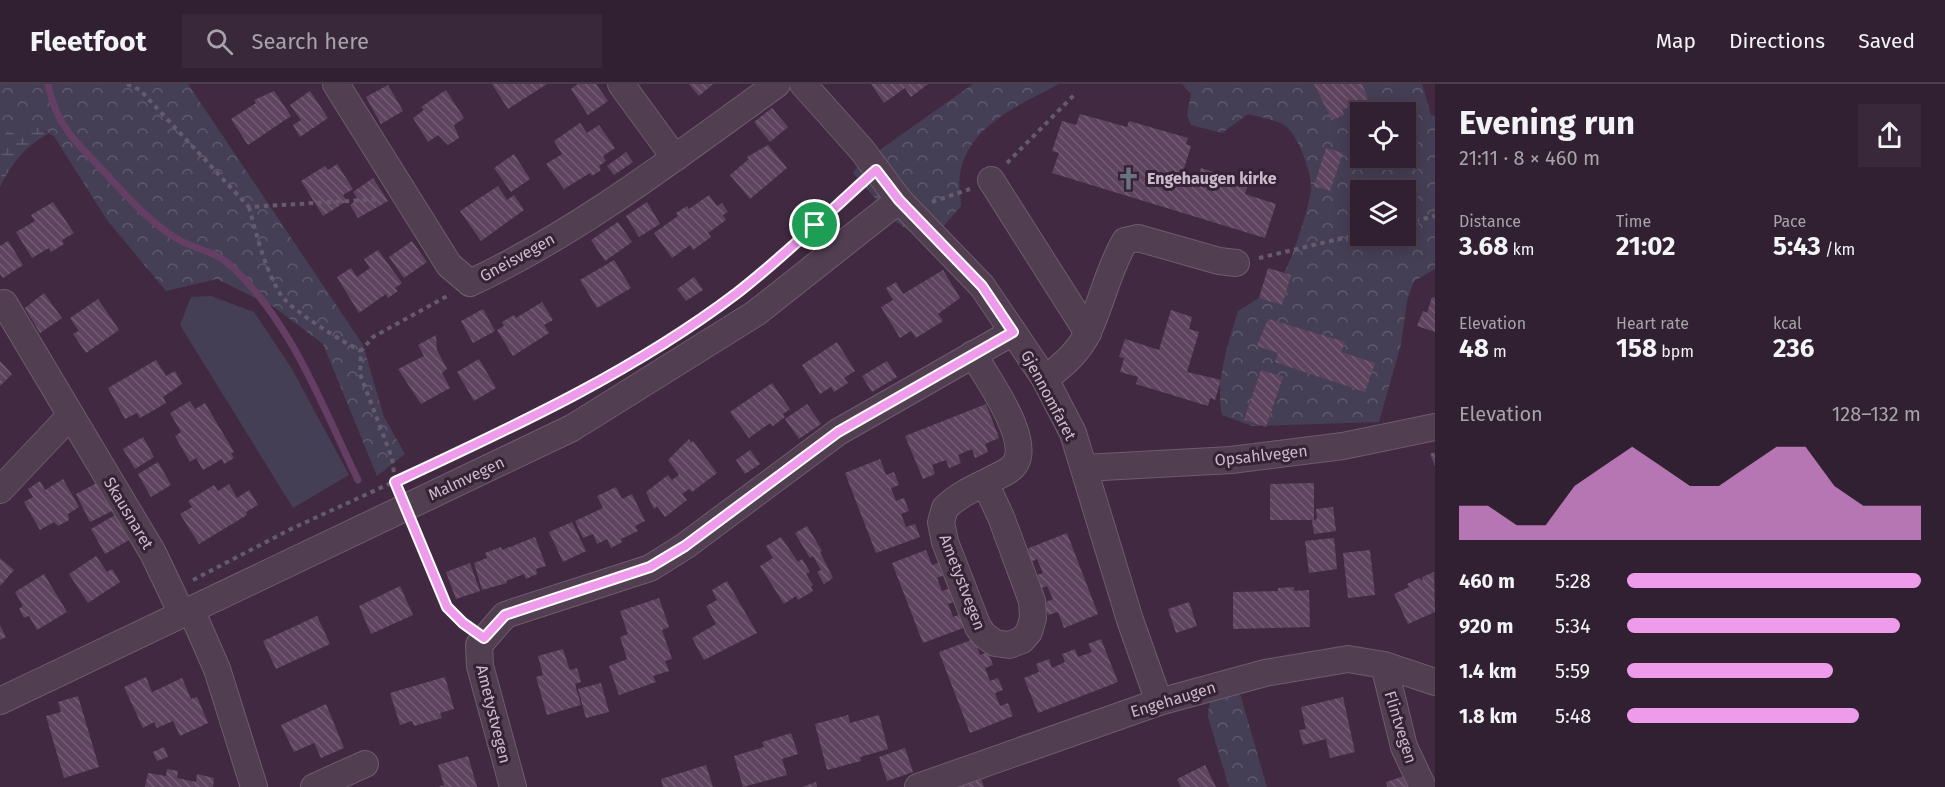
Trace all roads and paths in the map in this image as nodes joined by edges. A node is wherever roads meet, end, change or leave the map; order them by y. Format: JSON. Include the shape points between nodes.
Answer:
{"nodes":[{"id":1,"x":127,"y":84,"type":"edge"},
{"id":2,"x":336,"y":84,"type":"edge"},
{"id":3,"x":621,"y":84,"type":"edge"},
{"id":4,"x":777,"y":84,"type":"edge"},
{"id":5,"x":803,"y":84,"type":"edge"},
{"id":6,"x":675,"y":158,"type":"junction"},
{"id":7,"x":876,"y":170,"type":"junction"},
{"id":8,"x":991,"y":180,"type":"dead end"},
{"id":9,"x":406,"y":197,"type":"junction"},
{"id":10,"x":899,"y":200,"type":"junction"},
{"id":11,"x":249,"y":207,"type":"junction"},
{"id":12,"x":1435,"y":216,"type":"edge"},
{"id":13,"x":1416,"y":221,"type":"edge"},
{"id":14,"x":1350,"y":236,"type":"edge"},
{"id":15,"x":1236,"y":263,"type":"joint"},
{"id":16,"x":470,"y":283,"type":"junction"},
{"id":17,"x":4,"y":303,"type":"dead end"},
{"id":18,"x":717,"y":306,"type":"dead end"},
{"id":19,"x":1013,"y":332,"type":"junction"},
{"id":20,"x":1088,"y":333,"type":"junction"},
{"id":21,"x":361,"y":351,"type":"junction"},
{"id":22,"x":973,"y":354,"type":"junction"},
{"id":23,"x":1045,"y":380,"type":"junction"},
{"id":24,"x":588,"y":387,"type":"dead end"},
{"id":25,"x":70,"y":416,"type":"junction"},
{"id":26,"x":530,"y":419,"type":"dead end"},
{"id":27,"x":1435,"y":427,"type":"edge"},
{"id":28,"x":510,"y":428,"type":"dead end"},
{"id":29,"x":1084,"y":468,"type":"junction"},
{"id":30,"x":395,"y":482,"type":"junction"},
{"id":31,"x":985,"y":483,"type":"junction"},
{"id":32,"x":0,"y":490,"type":"edge"},
{"id":33,"x":405,"y":507,"type":"junction"},
{"id":34,"x":171,"y":591,"type":"junction"},
{"id":35,"x":186,"y":612,"type":"junction"},
{"id":36,"x":484,"y":638,"type":"junction"},
{"id":37,"x":1384,"y":665,"type":"junction"},
{"id":38,"x":1435,"y":682,"type":"edge"},
{"id":39,"x":0,"y":701,"type":"edge"},
{"id":40,"x":1159,"y":702,"type":"junction"},
{"id":41,"x":365,"y":764,"type":"dead end"},
{"id":42,"x":254,"y":787,"type":"edge"},
{"id":43,"x":314,"y":787,"type":"edge"},
{"id":44,"x":513,"y":787,"type":"edge"},
{"id":45,"x":918,"y":787,"type":"edge"},
{"id":46,"x":1423,"y":787,"type":"edge"}],
"edges":[{"from":1,"to":11,"type":"path","via":[[140,90]]},
{"from":2,"to":9,"type":"street","name":"Gneisvegen"},
{"from":3,"to":6,"type":"street"},
{"from":4,"to":6,"type":"street","name":"Gneisvegen"},
{"from":5,"to":7,"type":"street","name":"Gjennomfaret"},
{"from":6,"to":16,"type":"street","name":"Gneisvegen","via":[[616,200],[507,266]]},
{"from":7,"to":10,"type":"street","name":"Gjennomfaret"},
{"from":7,"to":18,"type":"path","via":[[778,259]]},
{"from":8,"to":20,"type":"street"},
{"from":9,"to":11,"type":"path"},
{"from":9,"to":16,"type":"street","name":"Gneisvegen","via":[[449,265]]},
{"from":10,"to":19,"type":"street","name":"Gjennomfaret","via":[[982,286]]},
{"from":10,"to":33,"type":"street","name":"Malmvegen","via":[[756,313],[619,400],[572,428]]},
{"from":11,"to":21,"type":"path","via":[[262,251],[282,296],[337,340]]},
{"from":12,"to":13,"type":"path"},
{"from":14,"to":15,"type":"path"},
{"from":15,"to":20,"type":"street","via":[[1138,238],[1125,241]]},
{"from":16,"to":21,"type":"path","via":[[373,337]]},
{"from":17,"to":25,"type":"street","name":"Skausnaret"},
{"from":19,"to":22,"type":"street"},
{"from":19,"to":23,"type":"street","name":"Gjennomfaret"},
{"from":20,"to":23,"type":"street","via":[[1069,360]]},
{"from":21,"to":30,"type":"path","via":[[360,374],[392,458]]},
{"from":22,"to":31,"type":"street","name":"Ametystvegen","via":[[1020,444],[1017,462]]},
{"from":22,"to":36,"type":"street","via":[[838,432],[685,546],[650,567],[505,615]]},
{"from":23,"to":29,"type":"street","name":"Gjennomfaret","via":[[1072,433]]},
{"from":24,"to":26,"type":"path"},
{"from":25,"to":32,"type":"street"},
{"from":25,"to":34,"type":"street","name":"Skausnaret","via":[[153,553]]},
{"from":27,"to":29,"type":"street","name":"Opsahlvegen","via":[[1343,446],[1231,460]]},
{"from":28,"to":30,"type":"path"},
{"from":29,"to":40,"type":"street","name":"Gjennomfaret"},
{"from":30,"to":33,"type":"path"},
{"from":30,"to":34,"type":"path"},
{"from":31,"to":31,"type":"street","name":"Ametystvegen","via":[[945,508],[942,531],[978,627],[990,640],[1009,645],[1029,632],[1033,608]]},
{"from":33,"to":35,"type":"street","name":"Malmvegen"},
{"from":33,"to":36,"type":"path","via":[[447,607]]},
{"from":34,"to":35,"type":"street","name":"Skausnaret"},
{"from":35,"to":39,"type":"street","name":"Malmvegen"},
{"from":35,"to":42,"type":"street","name":"Skausnaret","via":[[217,669]]},
{"from":36,"to":44,"type":"street","name":"Ametystvegen","via":[[479,645],[480,666]]},
{"from":37,"to":38,"type":"street","name":"Engehaugen"},
{"from":37,"to":40,"type":"street","name":"Engehaugen","via":[[1348,659],[1265,673]]},
{"from":37,"to":46,"type":"street","name":"Flintvegen","via":[[1404,747]]},
{"from":40,"to":45,"type":"street","name":"Engehaugen"},
{"from":41,"to":43,"type":"street"}]}
